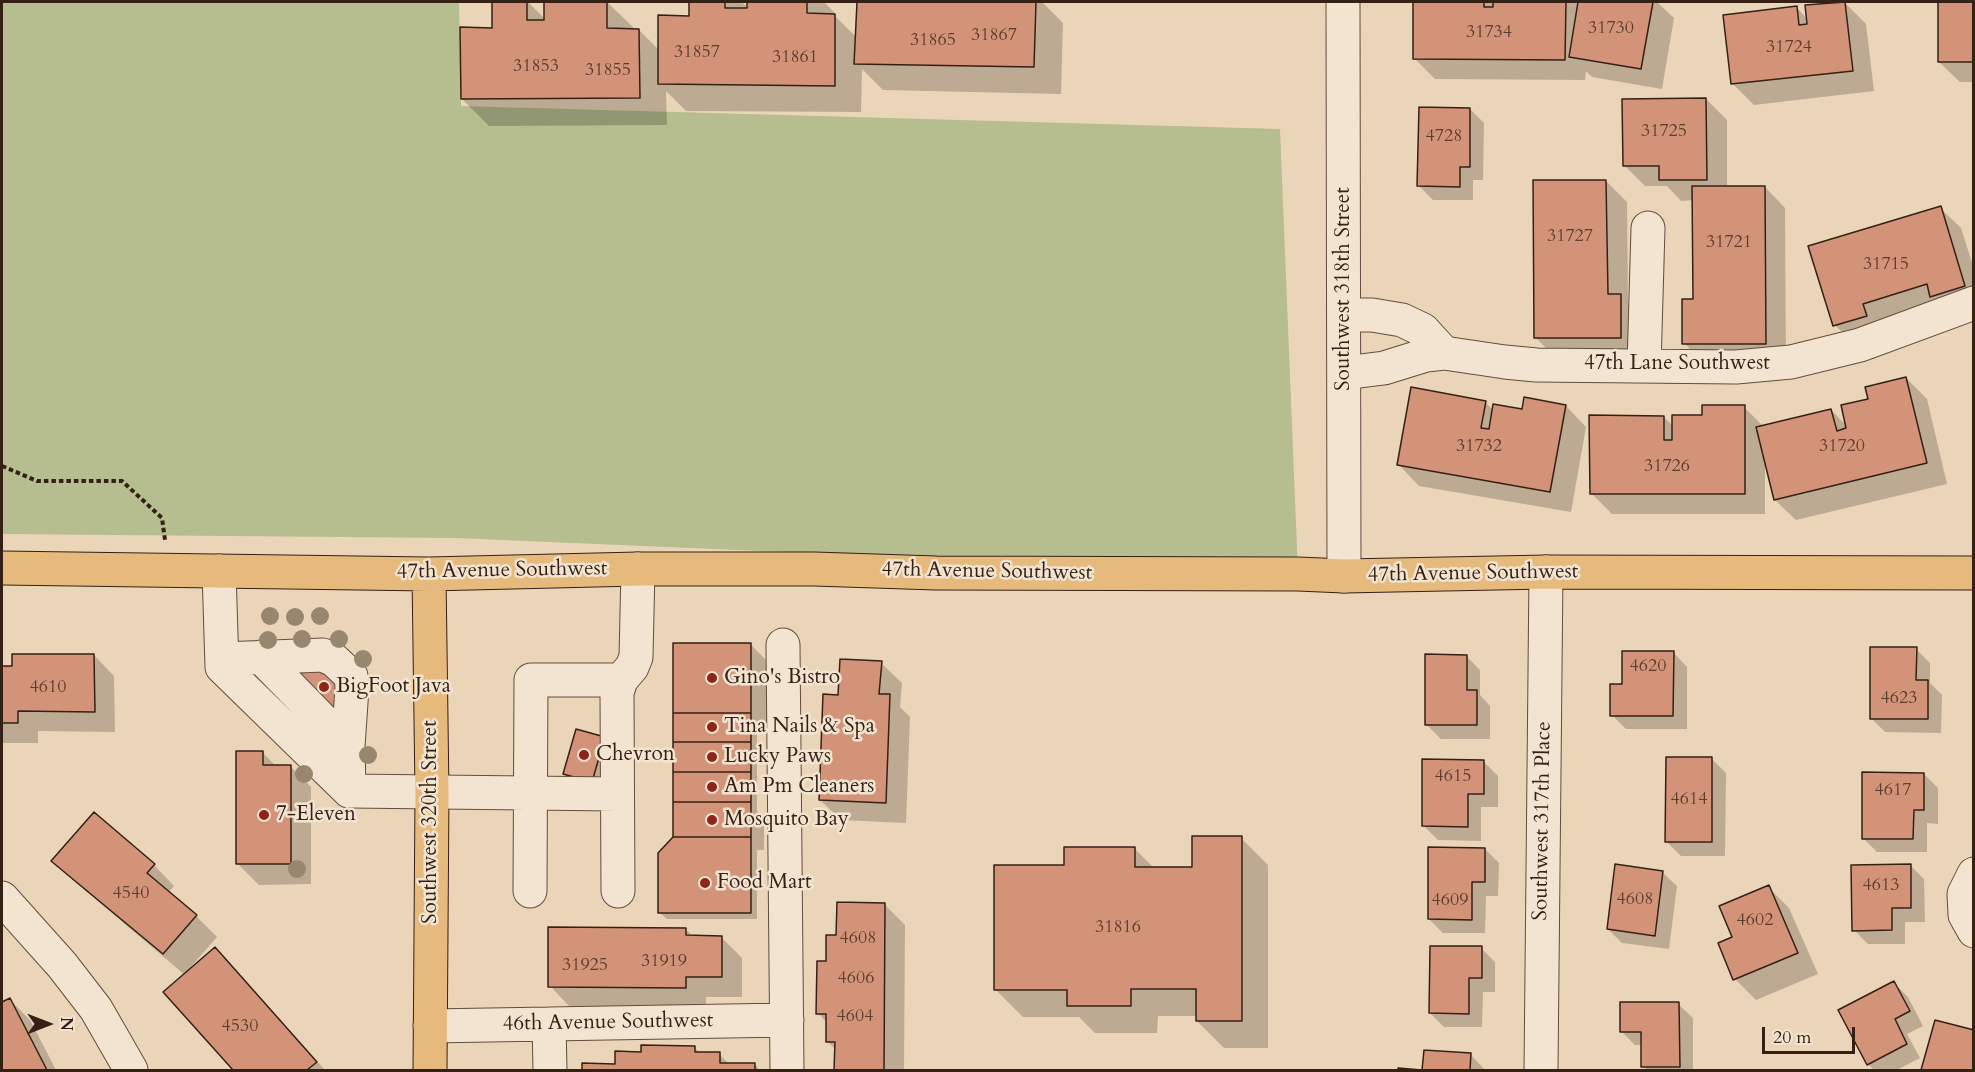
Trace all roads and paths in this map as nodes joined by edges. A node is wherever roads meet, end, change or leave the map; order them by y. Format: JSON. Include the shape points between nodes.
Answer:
{"nodes":[{"id":1,"x":1343,"y":2,"type":"edge"},
{"id":2,"x":1648,"y":228,"type":"dead end"},
{"id":3,"x":1974,"y":303,"type":"edge"},
{"id":4,"x":1344,"y":315,"type":"junction"},
{"id":5,"x":1444,"y":353,"type":"junction"},
{"id":6,"x":1644,"y":366,"type":"junction"},
{"id":7,"x":1344,"y":373,"type":"junction"},
{"id":8,"x":2,"y":466,"type":"edge"},
{"id":9,"x":2,"y":568,"type":"edge"},
{"id":10,"x":638,"y":569,"type":"junction"},
{"id":11,"x":170,"y":570,"type":"junction"},
{"id":12,"x":219,"y":571,"type":"junction"},
{"id":13,"x":1546,"y":573,"type":"junction"},
{"id":14,"x":1974,"y":573,"type":"edge"},
{"id":15,"x":429,"y":574,"type":"junction"},
{"id":16,"x":1344,"y":576,"type":"junction"},
{"id":17,"x":783,"y":645,"type":"dead end"},
{"id":18,"x":261,"y":657,"type":"junction"},
{"id":19,"x":222,"y":659,"type":"junction"},
{"id":20,"x":621,"y":680,"type":"junction"},
{"id":21,"x":348,"y":746,"type":"junction"},
{"id":22,"x":349,"y":791,"type":"junction"},
{"id":23,"x":432,"y":793,"type":"junction"},
{"id":24,"x":531,"y":794,"type":"junction"},
{"id":25,"x":617,"y":794,"type":"junction"},
{"id":26,"x":1974,"y":874,"type":"edge"},
{"id":27,"x":530,"y":891,"type":"dead end"},
{"id":28,"x":618,"y":891,"type":"dead end"},
{"id":29,"x":2,"y":898,"type":"edge"},
{"id":30,"x":1974,"y":932,"type":"edge"},
{"id":31,"x":787,"y":1020,"type":"junction"},
{"id":32,"x":549,"y":1024,"type":"junction"},
{"id":33,"x":430,"y":1026,"type":"junction"},
{"id":34,"x":131,"y":1071,"type":"edge"},
{"id":35,"x":430,"y":1071,"type":"edge"},
{"id":36,"x":550,"y":1071,"type":"edge"},
{"id":37,"x":787,"y":1071,"type":"edge"},
{"id":38,"x":1541,"y":1071,"type":"edge"}],
"edges":[{"from":1,"to":4,"type":"street","name":"Southwest 318th Street"},
{"from":2,"to":6,"type":"street"},
{"from":3,"to":6,"type":"street","name":"47th Lane Southwest","via":[[1860,345],[1791,362],[1736,367]]},
{"from":4,"to":5,"type":"street","via":[[1402,320],[1423,330]]},
{"from":4,"to":7,"type":"street","name":"Southwest 318th Street"},
{"from":5,"to":6,"type":"street","name":"47th Lane Southwest","via":[[1505,363]]},
{"from":5,"to":7,"type":"street","name":"47th Lane Southwest"},
{"from":7,"to":16,"type":"street","name":"Southwest 318th Street"},
{"from":8,"to":11,"type":"path","via":[[37,482],[122,482],[162,518]]},
{"from":9,"to":11,"type":"main road","name":"47th Avenue Southwest"},
{"from":10,"to":15,"type":"main road","name":"47th Avenue Southwest"},
{"from":10,"to":16,"type":"main road","name":"47th Avenue Southwest"},
{"from":10,"to":20,"type":"street","via":[[636,657]]},
{"from":11,"to":12,"type":"main road","name":"47th Avenue Southwest"},
{"from":12,"to":15,"type":"main road","name":"47th Avenue Southwest"},
{"from":12,"to":19,"type":"street"},
{"from":13,"to":14,"type":"main road","name":"47th Avenue Southwest"},
{"from":13,"to":16,"type":"main road","name":"47th Avenue Southwest"},
{"from":13,"to":38,"type":"street","name":"Southwest 317th Place"},
{"from":15,"to":23,"type":"main road","name":"Southwest 320th Street"},
{"from":17,"to":31,"type":"street"},
{"from":18,"to":19,"type":"street"},
{"from":18,"to":21,"type":"street"},
{"from":18,"to":21,"type":"street","via":[[323,655],[351,676]]},
{"from":19,"to":22,"type":"street","via":[[222,667]]},
{"from":20,"to":24,"type":"street","via":[[531,680]]},
{"from":20,"to":25,"type":"street","via":[[617,693]]},
{"from":21,"to":22,"type":"street"},
{"from":22,"to":23,"type":"street"},
{"from":23,"to":24,"type":"street"},
{"from":23,"to":33,"type":"main road","name":"Southwest 320th Street"},
{"from":24,"to":25,"type":"street"},
{"from":24,"to":27,"type":"street"},
{"from":25,"to":28,"type":"street"},
{"from":26,"to":30,"type":"street","via":[[1964,894],[1965,915]]},
{"from":29,"to":34,"type":"street","via":[[96,1009]]},
{"from":31,"to":32,"type":"street","name":"46th Avenue Southwest"},
{"from":31,"to":37,"type":"street"},
{"from":32,"to":33,"type":"street","name":"46th Avenue Southwest"},
{"from":32,"to":36,"type":"street"},
{"from":33,"to":35,"type":"main road","name":"Southwest 320th Street"}]}
